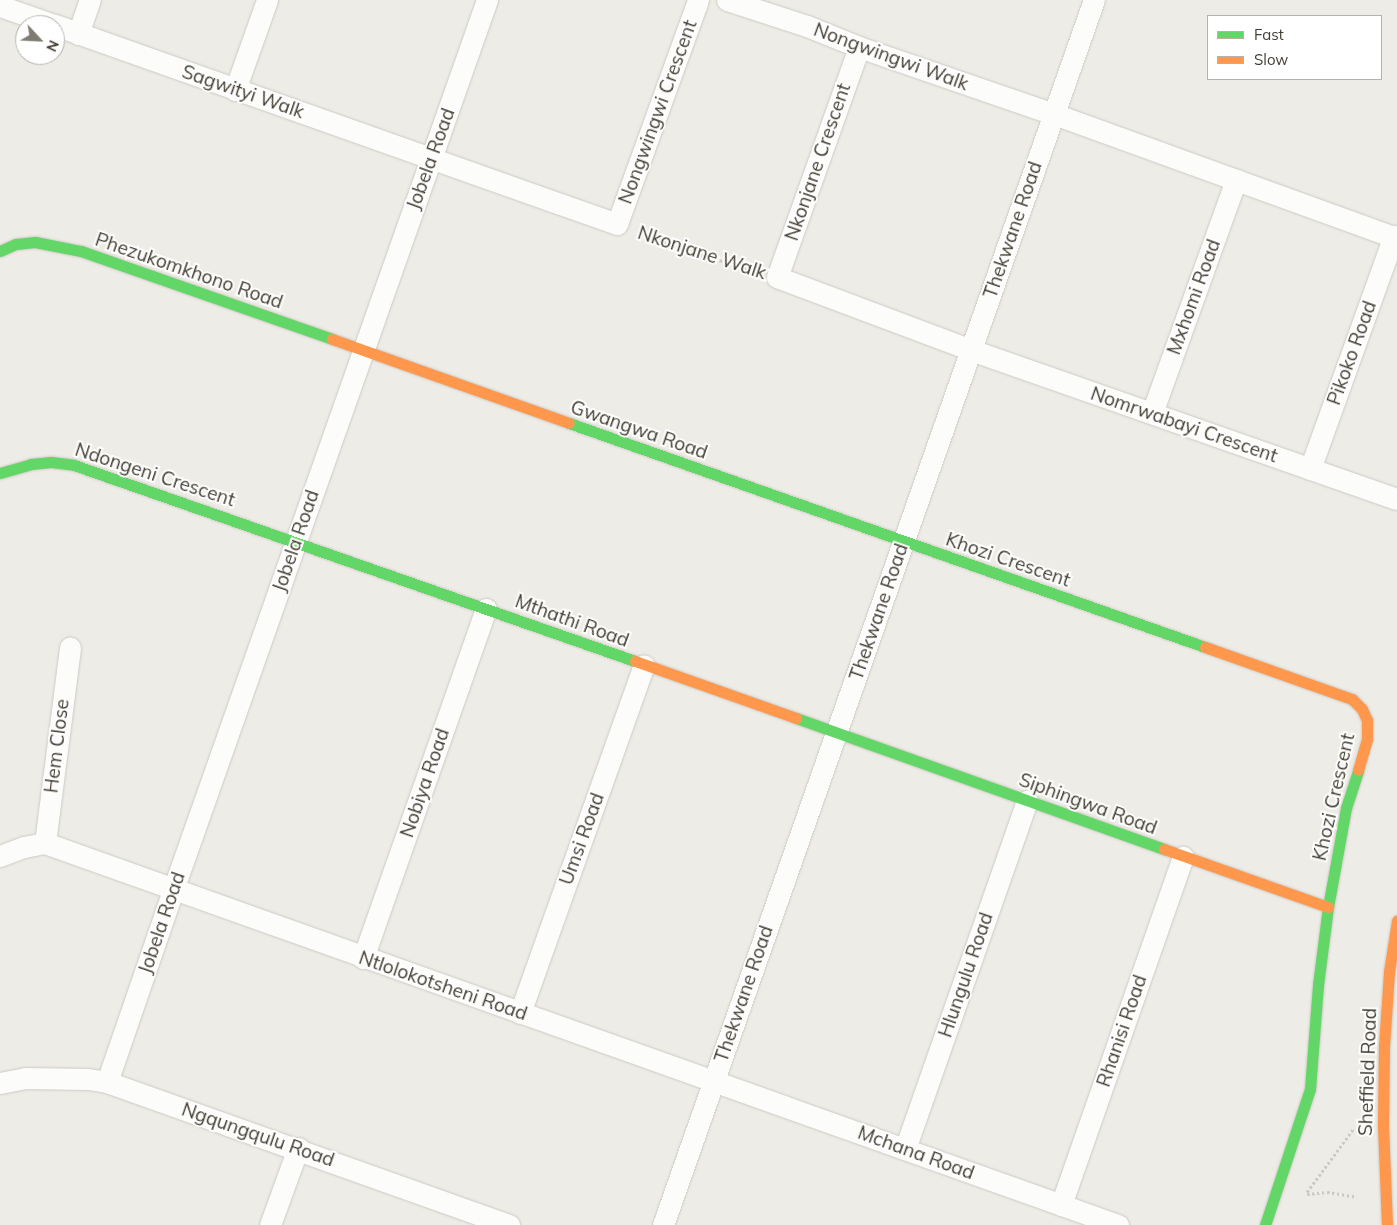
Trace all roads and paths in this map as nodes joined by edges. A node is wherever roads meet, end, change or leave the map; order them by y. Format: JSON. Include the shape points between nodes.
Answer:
{"nodes":[{"id":1,"x":90,"y":0,"type":"edge"},
{"id":2,"x":267,"y":0,"type":"edge"},
{"id":3,"x":487,"y":0,"type":"edge"},
{"id":4,"x":698,"y":0,"type":"edge"},
{"id":5,"x":727,"y":0,"type":"edge"},
{"id":6,"x":1094,"y":0,"type":"edge"},
{"id":7,"x":0,"y":6,"type":"edge"},
{"id":8,"x":26,"y":15,"type":"edge"},
{"id":9,"x":65,"y":29,"type":"edge"},
{"id":10,"x":78,"y":34,"type":"junction"},
{"id":11,"x":859,"y":47,"type":"junction"},
{"id":12,"x":235,"y":90,"type":"junction"},
{"id":13,"x":1054,"y":114,"type":"junction"},
{"id":14,"x":431,"y":158,"type":"junction"},
{"id":15,"x":1236,"y":180,"type":"junction"},
{"id":16,"x":617,"y":224,"type":"junction"},
{"id":17,"x":1395,"y":237,"type":"edge"},
{"id":18,"x":0,"y":250,"type":"edge"},
{"id":19,"x":777,"y":277,"type":"junction"},
{"id":20,"x":364,"y":350,"type":"junction"},
{"id":21,"x":971,"y":350,"type":"junction"},
{"id":22,"x":1152,"y":414,"type":"junction"},
{"id":23,"x":1310,"y":469,"type":"junction"},
{"id":24,"x":0,"y":473,"type":"edge"},
{"id":25,"x":1397,"y":499,"type":"edge"},
{"id":26,"x":296,"y":541,"type":"junction"},
{"id":27,"x":904,"y":542,"type":"junction"},
{"id":28,"x":486,"y":609,"type":"junction"},
{"id":29,"x":70,"y":648,"type":"dead end"},
{"id":30,"x":644,"y":665,"type":"junction"},
{"id":31,"x":836,"y":733,"type":"junction"},
{"id":32,"x":1026,"y":801,"type":"junction"},
{"id":33,"x":45,"y":843,"type":"junction"},
{"id":34,"x":0,"y":856,"type":"edge"},
{"id":35,"x":1183,"y":857,"type":"junction"},
{"id":36,"x":173,"y":890,"type":"junction"},
{"id":37,"x":1328,"y":907,"type":"junction"},
{"id":38,"x":1397,"y":921,"type":"edge"},
{"id":39,"x":363,"y":958,"type":"junction"},
{"id":40,"x":520,"y":1013,"type":"junction"},
{"id":41,"x":714,"y":1081,"type":"junction"},
{"id":42,"x":107,"y":1082,"type":"junction"},
{"id":43,"x":0,"y":1083,"type":"edge"},
{"id":44,"x":1356,"y":1126,"type":"dead end"},
{"id":45,"x":298,"y":1148,"type":"junction"},
{"id":46,"x":905,"y":1150,"type":"junction"},
{"id":47,"x":1357,"y":1196,"type":"dead end"},
{"id":48,"x":1061,"y":1205,"type":"junction"},
{"id":49,"x":270,"y":1225,"type":"edge"},
{"id":50,"x":509,"y":1225,"type":"edge"},
{"id":51,"x":663,"y":1225,"type":"edge"},
{"id":52,"x":1118,"y":1225,"type":"edge"},
{"id":53,"x":1265,"y":1225,"type":"edge"},
{"id":54,"x":1387,"y":1225,"type":"edge"}],
"edges":[{"from":1,"to":10,"type":"street"},
{"from":2,"to":12,"type":"street"},
{"from":3,"to":14,"type":"street","name":"Jobela Road"},
{"from":4,"to":16,"type":"street","name":"Nongwingwi Crescent"},
{"from":5,"to":11,"type":"street","name":"Nongwingwi Walk"},
{"from":6,"to":13,"type":"street","name":"Thekwane Road"},
{"from":7,"to":8,"type":"street","name":"Sagwityi Walk"},
{"from":9,"to":10,"type":"street","name":"Sagwityi Walk"},
{"from":10,"to":12,"type":"street","name":"Sagwityi Walk"},
{"from":11,"to":13,"type":"street","name":"Nongwingwi Walk"},
{"from":11,"to":19,"type":"street","name":"Nkonjane Crescent"},
{"from":12,"to":14,"type":"street","name":"Sagwityi Walk"},
{"from":13,"to":15,"type":"street"},
{"from":13,"to":21,"type":"street","name":"Thekwane Road"},
{"from":14,"to":16,"type":"street","name":"Nkonjane Walk"},
{"from":14,"to":20,"type":"street","name":"Jobela Road"},
{"from":15,"to":17,"type":"street"},
{"from":15,"to":22,"type":"street","name":"Mxhomi Road"},
{"from":16,"to":19,"type":"path","name":"Nkonjane Walk","via":[[686,250]]},
{"from":17,"to":23,"type":"street","name":"Pikoko Road"},
{"from":18,"to":20,"type":"street","name":"Phezukomkhono Road","via":[[36,242],[81,251]]},
{"from":19,"to":21,"type":"street","name":"Nkonjane Walk"},
{"from":20,"to":26,"type":"street","name":"Jobela Road"},
{"from":20,"to":27,"type":"street","name":"Gwangwa Road"},
{"from":21,"to":22,"type":"street","name":"Nomrwabayi Crescent"},
{"from":21,"to":27,"type":"street","name":"Thekwane Road"},
{"from":22,"to":23,"type":"street","name":"Nomrwabayi Crescent"},
{"from":23,"to":25,"type":"street","name":"Nomrwabayi Crescent"},
{"from":24,"to":26,"type":"street","name":"Ndongeni Crescent","via":[[31,464],[74,465]]},
{"from":26,"to":28,"type":"street","name":"Mthathi Road"},
{"from":26,"to":36,"type":"street","name":"Jobela Road"},
{"from":27,"to":31,"type":"street","name":"Thekwane Road"},
{"from":27,"to":37,"type":"street","name":"Khozi Crescent","via":[[1352,699],[1367,720],[1367,740],[1346,808]]},
{"from":28,"to":30,"type":"street","name":"Mthathi Road"},
{"from":28,"to":39,"type":"street","name":"Nobiya Road"},
{"from":29,"to":33,"type":"street","name":"Hem Close"},
{"from":30,"to":31,"type":"street","name":"Mthathi Road"},
{"from":30,"to":40,"type":"street","name":"Umsi Road"},
{"from":31,"to":32,"type":"street","name":"Siphingwa Road"},
{"from":31,"to":41,"type":"street","name":"Thekwane Road"},
{"from":32,"to":35,"type":"street","name":"Siphingwa Road"},
{"from":32,"to":46,"type":"street","name":"Hlungulu Road"},
{"from":33,"to":34,"type":"street"},
{"from":33,"to":36,"type":"street","name":"Ntlolokotsheni Road"},
{"from":35,"to":37,"type":"street","name":"Siphingwa Road"},
{"from":35,"to":48,"type":"street","name":"Rhanisi Road"},
{"from":36,"to":39,"type":"street","name":"Ntlolokotsheni Road"},
{"from":36,"to":42,"type":"street","name":"Jobela Road"},
{"from":37,"to":53,"type":"street","name":"Khozi Crescent","via":[[1310,1089]]},
{"from":38,"to":54,"type":"street","name":"Sheffield Road","via":[[1389,972],[1384,1046]]},
{"from":39,"to":40,"type":"street","name":"Ntlolokotsheni Road"},
{"from":40,"to":41,"type":"street","name":"Ntlolokotsheni Road"},
{"from":41,"to":46,"type":"street","name":"Mchana Road"},
{"from":41,"to":51,"type":"street","name":"Thekwane Road"},
{"from":42,"to":43,"type":"street","name":"Ngqungqulu Road","via":[[26,1078]]},
{"from":42,"to":45,"type":"street","name":"Ngqungqulu Road"},
{"from":44,"to":47,"type":"path","via":[[1306,1194],[1327,1192]]},
{"from":45,"to":49,"type":"street"},
{"from":45,"to":50,"type":"street","name":"Ngqungqulu Road"},
{"from":46,"to":48,"type":"street","name":"Mchana Road"},
{"from":48,"to":52,"type":"street","name":"Mchana Road"}]}
